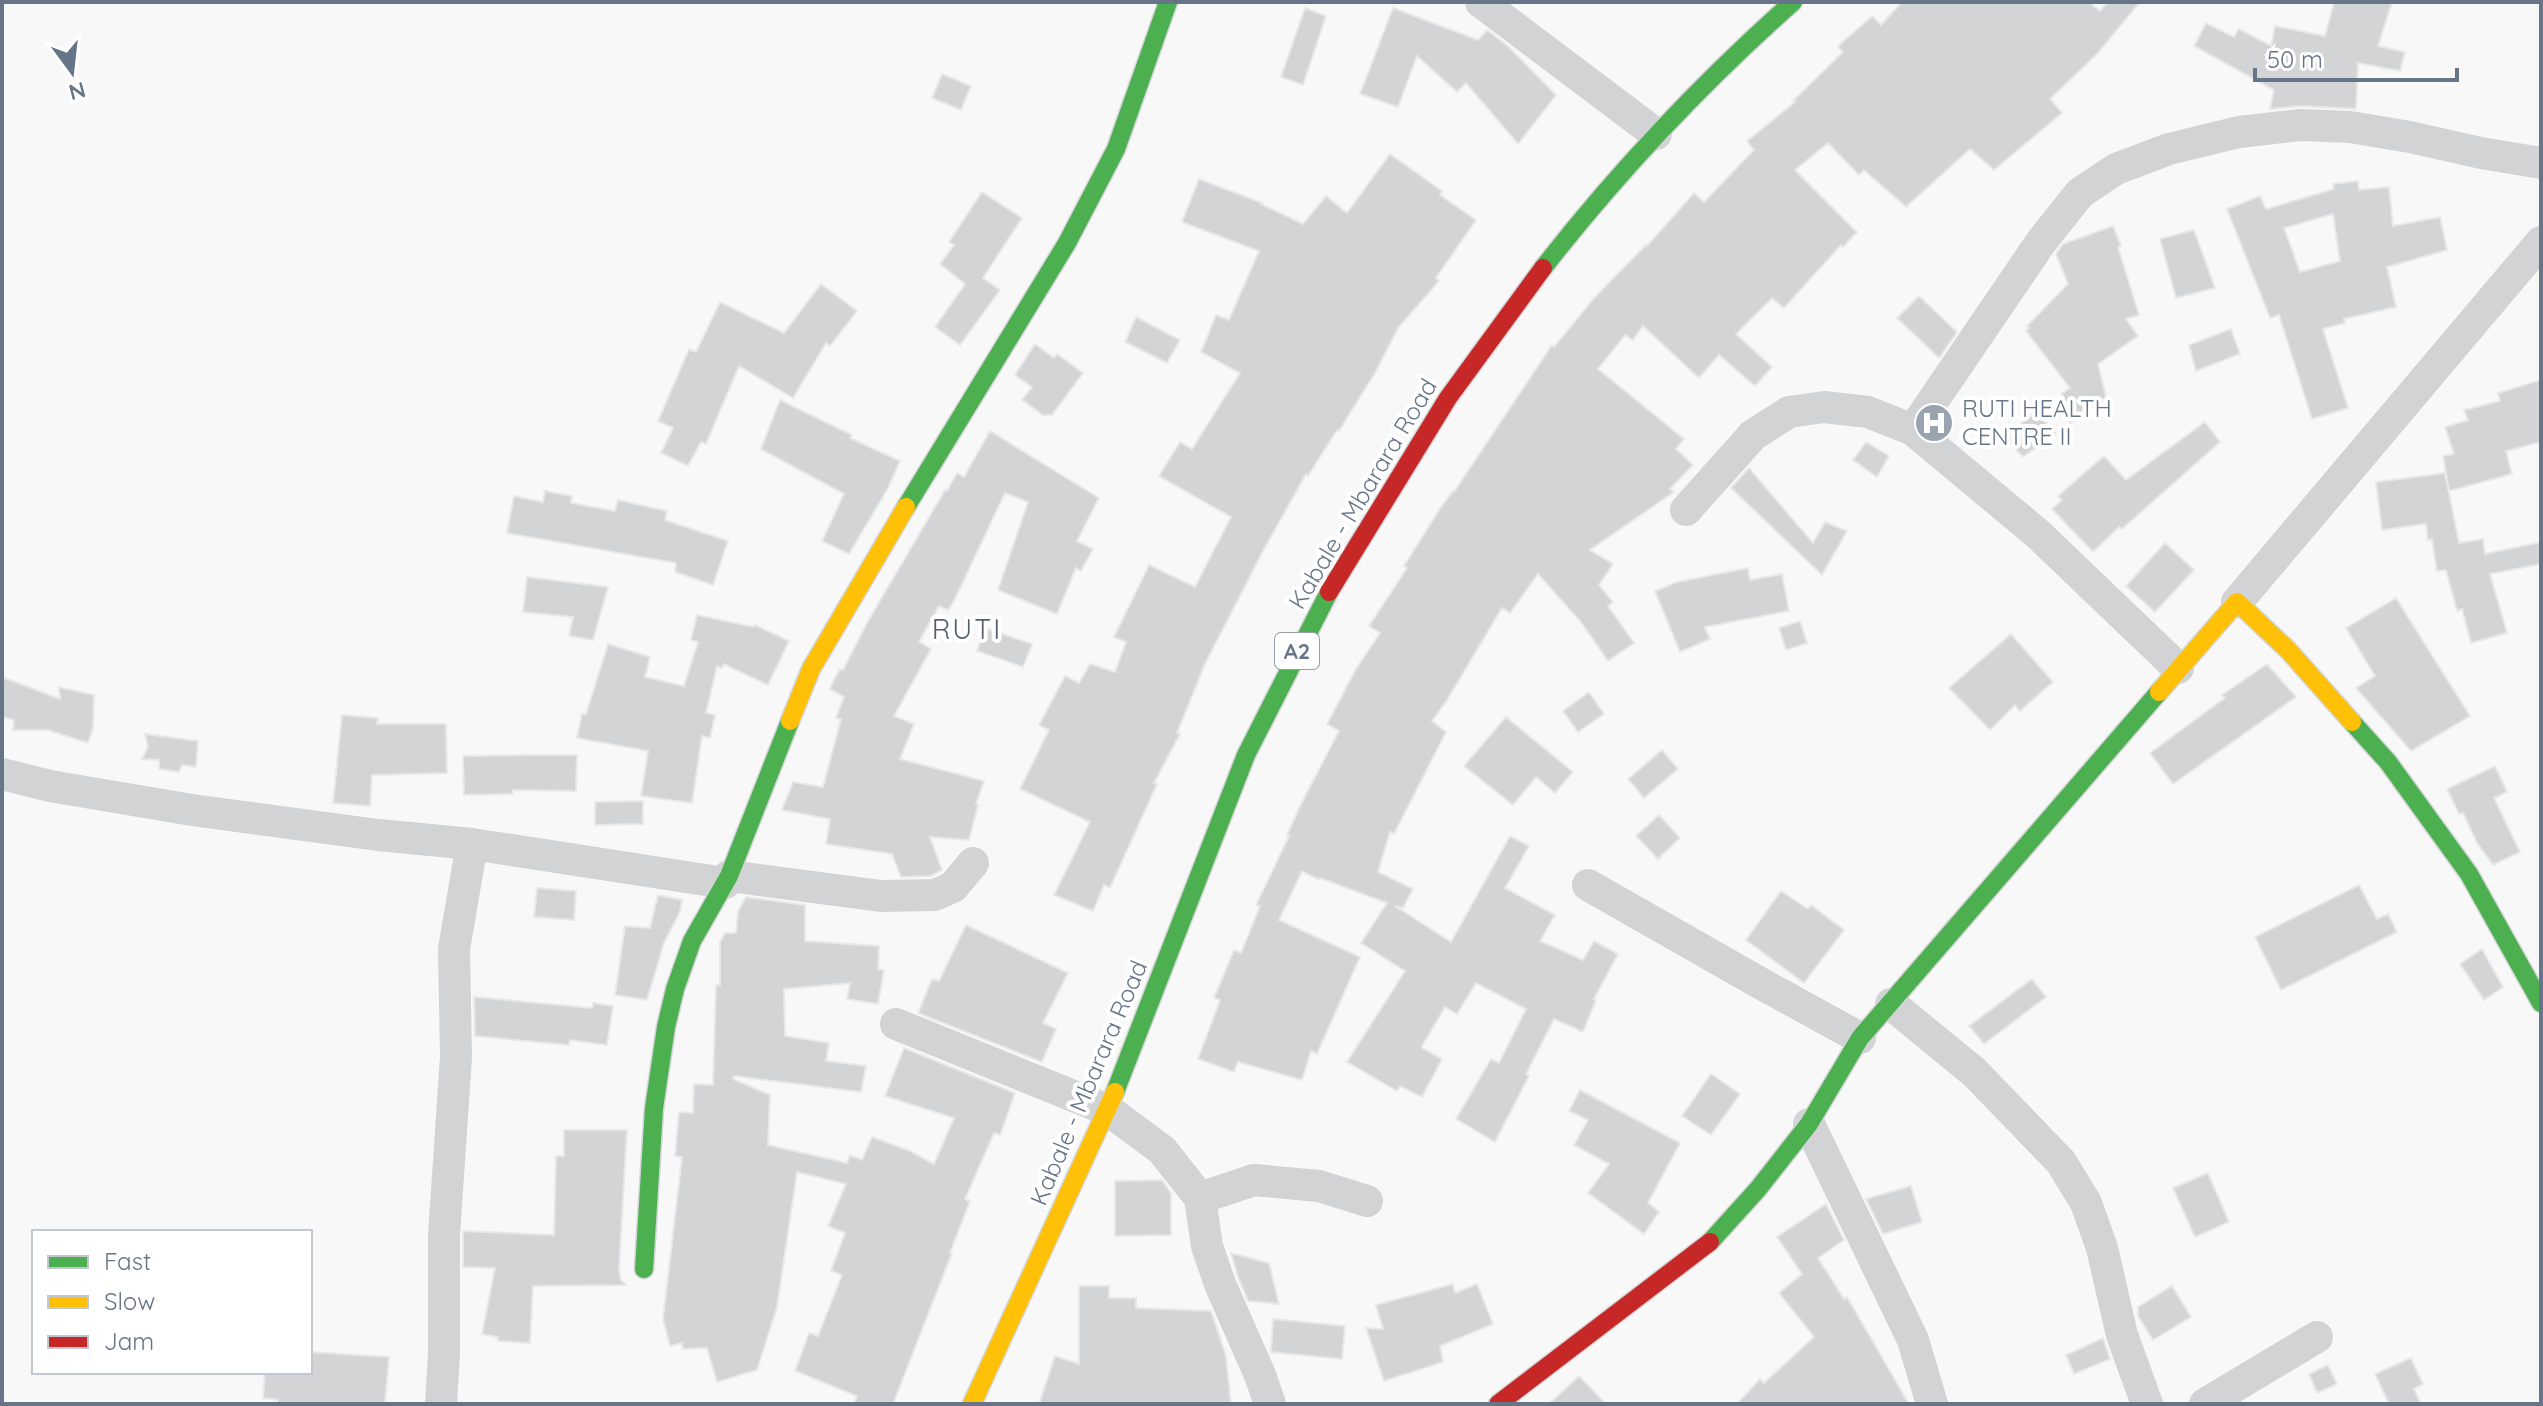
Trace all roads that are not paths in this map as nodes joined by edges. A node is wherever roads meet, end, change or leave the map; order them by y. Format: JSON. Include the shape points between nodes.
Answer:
{"nodes":[{"id":1,"x":1168,"y":2,"type":"edge"},
{"id":2,"x":1481,"y":2,"type":"edge"},
{"id":3,"x":1793,"y":2,"type":"edge"},
{"id":4,"x":1656,"y":134,"type":"junction"},
{"id":5,"x":2541,"y":163,"type":"edge"},
{"id":6,"x":2541,"y":242,"type":"edge"},
{"id":7,"x":1913,"y":430,"type":"junction"},
{"id":8,"x":1686,"y":510,"type":"dead end"},
{"id":9,"x":2237,"y":602,"type":"junction"},
{"id":10,"x":2178,"y":668,"type":"junction"},
{"id":11,"x":2,"y":774,"type":"edge"},
{"id":12,"x":472,"y":844,"type":"junction"},
{"id":13,"x":973,"y":863,"type":"dead end"},
{"id":14,"x":727,"y":880,"type":"junction"},
{"id":15,"x":1588,"y":885,"type":"dead end"},
{"id":16,"x":2541,"y":1003,"type":"edge"},
{"id":17,"x":1891,"y":1004,"type":"junction"},
{"id":18,"x":896,"y":1024,"type":"dead end"},
{"id":19,"x":1860,"y":1038,"type":"junction"},
{"id":20,"x":1108,"y":1110,"type":"junction"},
{"id":21,"x":1809,"y":1124,"type":"junction"},
{"id":22,"x":1200,"y":1198,"type":"junction"},
{"id":23,"x":1367,"y":1201,"type":"dead end"},
{"id":24,"x":644,"y":1269,"type":"dead end"},
{"id":25,"x":2317,"y":1337,"type":"dead end"},
{"id":26,"x":441,"y":1404,"type":"edge"},
{"id":27,"x":972,"y":1404,"type":"edge"},
{"id":28,"x":1270,"y":1404,"type":"edge"},
{"id":29,"x":1498,"y":1404,"type":"edge"},
{"id":30,"x":1932,"y":1404,"type":"edge"},
{"id":31,"x":2147,"y":1404,"type":"edge"},
{"id":32,"x":2205,"y":1404,"type":"edge"}],
"edges":[{"from":1,"to":14,"type":"street","via":[[1116,149],[1067,243],[811,669]]},
{"from":2,"to":4,"type":"street"},
{"from":3,"to":4,"type":"street","name":"Kabale - Mbarara Road","number":"A2"},
{"from":4,"to":20,"type":"street","name":"Kabale - Mbarara Road","number":"A2","via":[[1545,265],[1448,398],[1337,576],[1246,755]]},
{"from":5,"to":7,"type":"street","via":[[2350,127],[2301,125],[2239,132],[2116,169],[2080,193],[2041,242]]},
{"from":6,"to":9,"type":"street"},
{"from":7,"to":8,"type":"street","via":[[1868,412],[1824,407],[1789,412],[1753,435]]},
{"from":7,"to":10,"type":"street","via":[[2038,534]]},
{"from":9,"to":10,"type":"street"},
{"from":9,"to":16,"type":"street","via":[[2288,650],[2388,762],[2469,874]]},
{"from":10,"to":17,"type":"street"},
{"from":11,"to":12,"type":"street","via":[[192,810]]},
{"from":12,"to":14,"type":"street"},
{"from":12,"to":26,"type":"street","via":[[454,949],[456,1057],[444,1235]]},
{"from":13,"to":14,"type":"street","via":[[953,887],[935,895],[881,896]]},
{"from":14,"to":24,"type":"street","via":[[688,951],[666,1023]]},
{"from":15,"to":19,"type":"street"},
{"from":17,"to":19,"type":"street"},
{"from":17,"to":31,"type":"street","via":[[1974,1072],[2061,1162],[2086,1203],[2102,1248],[2122,1335]]},
{"from":18,"to":20,"type":"street"},
{"from":19,"to":21,"type":"street"},
{"from":20,"to":22,"type":"street","via":[[1162,1150]]},
{"from":20,"to":27,"type":"street","name":"Kabale - Mbarara Road","number":"A2"},
{"from":21,"to":29,"type":"street","via":[[1713,1239]]},
{"from":21,"to":30,"type":"street","via":[[1913,1340]]},
{"from":22,"to":23,"type":"street","via":[[1254,1180],[1319,1186]]},
{"from":22,"to":28,"type":"street","via":[[1211,1258]]},
{"from":25,"to":32,"type":"street"}]}
